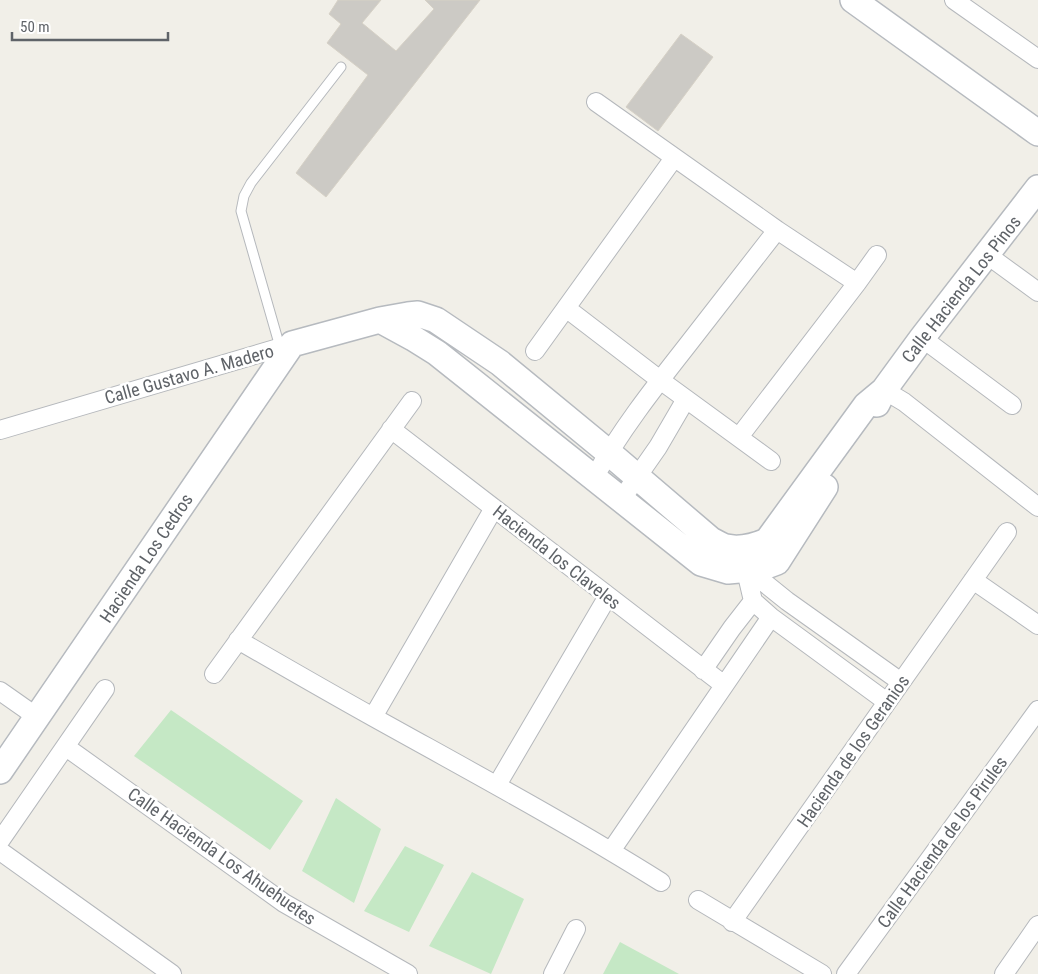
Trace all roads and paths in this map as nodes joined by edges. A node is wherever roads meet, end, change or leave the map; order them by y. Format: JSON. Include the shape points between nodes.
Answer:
{"nodes":[{"id":1,"x":853,"y":0,"type":"edge"},
{"id":2,"x":954,"y":0,"type":"edge"},
{"id":3,"x":1038,"y":59,"type":"edge"},
{"id":4,"x":341,"y":67,"type":"dead end"},
{"id":5,"x":596,"y":102,"type":"dead end"},
{"id":6,"x":1038,"y":133,"type":"edge"},
{"id":7,"x":674,"y":158,"type":"junction"},
{"id":8,"x":1038,"y":188,"type":"edge"},
{"id":9,"x":778,"y":230,"type":"junction"},
{"id":10,"x":986,"y":254,"type":"junction"},
{"id":11,"x":877,"y":255,"type":"dead end"},
{"id":12,"x":857,"y":283,"type":"junction"},
{"id":13,"x":1038,"y":292,"type":"edge"},
{"id":14,"x":566,"y":308,"type":"junction"},
{"id":15,"x":380,"y":320,"type":"junction"},
{"id":16,"x":922,"y":338,"type":"junction"},
{"id":17,"x":286,"y":346,"type":"junction"},
{"id":18,"x":535,"y":352,"type":"dead end"},
{"id":19,"x":660,"y":380,"type":"junction"},
{"id":20,"x":884,"y":390,"type":"junction"},
{"id":21,"x":686,"y":399,"type":"junction"},
{"id":22,"x":412,"y":401,"type":"dead end"},
{"id":23,"x":1012,"y":405,"type":"dead end"},
{"id":24,"x":391,"y":428,"type":"junction"},
{"id":25,"x":0,"y":430,"type":"edge"},
{"id":26,"x":739,"y":437,"type":"junction"},
{"id":27,"x":608,"y":452,"type":"junction"},
{"id":28,"x":771,"y":461,"type":"dead end"},
{"id":29,"x":637,"y":476,"type":"junction"},
{"id":30,"x":594,"y":478,"type":"junction"},
{"id":31,"x":621,"y":500,"type":"junction"},
{"id":32,"x":1038,"y":507,"type":"edge"},
{"id":33,"x":494,"y":508,"type":"junction"},
{"id":34,"x":1007,"y":532,"type":"dead end"},
{"id":35,"x":743,"y":559,"type":"junction"},
{"id":36,"x":972,"y":580,"type":"junction"},
{"id":37,"x":608,"y":596,"type":"junction"},
{"id":38,"x":753,"y":601,"type":"junction"},
{"id":39,"x":771,"y":617,"type":"junction"},
{"id":40,"x":1038,"y":625,"type":"edge"},
{"id":41,"x":238,"y":640,"type":"junction"},
{"id":42,"x":703,"y":670,"type":"junction"},
{"id":43,"x":214,"y":674,"type":"dead end"},
{"id":44,"x":901,"y":682,"type":"junction"},
{"id":45,"x":724,"y":685,"type":"junction"},
{"id":46,"x":106,"y":688,"type":"dead end"},
{"id":47,"x":0,"y":691,"type":"edge"},
{"id":48,"x":886,"y":702,"type":"junction"},
{"id":49,"x":1038,"y":710,"type":"edge"},
{"id":50,"x":37,"y":717,"type":"junction"},
{"id":51,"x":373,"y":717,"type":"junction"},
{"id":52,"x":66,"y":747,"type":"junction"},
{"id":53,"x":0,"y":771,"type":"edge"},
{"id":54,"x":497,"y":785,"type":"junction"},
{"id":55,"x":0,"y":841,"type":"edge"},
{"id":56,"x":611,"y":851,"type":"junction"},
{"id":57,"x":0,"y":852,"type":"edge"},
{"id":58,"x":661,"y":882,"type":"dead end"},
{"id":59,"x":698,"y":900,"type":"dead end"},
{"id":60,"x":732,"y":922,"type":"junction"},
{"id":61,"x":1038,"y":925,"type":"edge"},
{"id":62,"x":576,"y":930,"type":"dead end"},
{"id":63,"x":172,"y":974,"type":"edge"},
{"id":64,"x":408,"y":974,"type":"edge"},
{"id":65,"x":553,"y":974,"type":"edge"},
{"id":66,"x":822,"y":974,"type":"edge"},
{"id":67,"x":846,"y":974,"type":"edge"},
{"id":68,"x":1004,"y":974,"type":"edge"}],
"edges":[{"from":1,"to":6,"type":"main road"},
{"from":2,"to":3,"type":"street"},
{"from":4,"to":17,"type":"lane","via":[[251,183],[241,211]]},
{"from":5,"to":7,"type":"street"},
{"from":7,"to":9,"type":"street"},
{"from":7,"to":14,"type":"street"},
{"from":8,"to":10,"type":"main road","name":"Calle Hacienda Los Pinos"},
{"from":9,"to":12,"type":"street"},
{"from":9,"to":19,"type":"street"},
{"from":10,"to":13,"type":"street"},
{"from":10,"to":16,"type":"main road","name":"Calle Hacienda Los Pinos"},
{"from":11,"to":12,"type":"street"},
{"from":12,"to":26,"type":"street"},
{"from":14,"to":18,"type":"street"},
{"from":14,"to":19,"type":"street"},
{"from":15,"to":17,"type":"main road","name":"Calle Gustavo A. Madero"},
{"from":15,"to":27,"type":"main road","name":"Calle Gustavo A. Madero","via":[[418,314],[436,320],[500,363]]},
{"from":15,"to":30,"type":"main road","via":[[437,354]]},
{"from":16,"to":20,"type":"main road","name":"Calle Hacienda Los Pinos"},
{"from":16,"to":23,"type":"street"},
{"from":17,"to":25,"type":"street","name":"Calle Gustavo A. Madero"},
{"from":17,"to":50,"type":"main road","name":"Hacienda Los Cedros"},
{"from":19,"to":21,"type":"street"},
{"from":19,"to":27,"type":"street"},
{"from":20,"to":32,"type":"street","via":[[904,402]]},
{"from":20,"to":35,"type":"main road","name":"Calle Hacienda Los Pinos","via":[[866,405],[767,541],[754,546]]},
{"from":21,"to":26,"type":"street"},
{"from":21,"to":29,"type":"street"},
{"from":22,"to":24,"type":"street"},
{"from":24,"to":33,"type":"street","name":"Hacienda los Claveles"},
{"from":24,"to":41,"type":"street"},
{"from":26,"to":28,"type":"street"},
{"from":27,"to":29,"type":"main road","name":"Calle Gustavo A. Madero"},
{"from":27,"to":30,"type":"street"},
{"from":29,"to":31,"type":"street"},
{"from":29,"to":35,"type":"main road","name":"Calle Gustavo A. Madero","via":[[712,540]]},
{"from":30,"to":31,"type":"main road"},
{"from":31,"to":35,"type":"main road","via":[[701,563],[728,571]]},
{"from":33,"to":37,"type":"street","name":"Hacienda los Claveles"},
{"from":33,"to":51,"type":"street"},
{"from":34,"to":36,"type":"street","name":"Hacienda de los Geranios"},
{"from":35,"to":38,"type":"street"},
{"from":35,"to":44,"type":"street","via":[[761,580],[787,601]]},
{"from":36,"to":40,"type":"street"},
{"from":36,"to":44,"type":"street","name":"Hacienda de los Geranios"},
{"from":37,"to":42,"type":"street","name":"Hacienda los Claveles"},
{"from":37,"to":54,"type":"street"},
{"from":38,"to":39,"type":"street"},
{"from":38,"to":42,"type":"street"},
{"from":39,"to":45,"type":"street"},
{"from":39,"to":48,"type":"street"},
{"from":41,"to":43,"type":"street"},
{"from":41,"to":51,"type":"street"},
{"from":42,"to":45,"type":"street","name":"Hacienda los Claveles"},
{"from":44,"to":48,"type":"street","name":"Hacienda de los Geranios"},
{"from":45,"to":56,"type":"street"},
{"from":46,"to":52,"type":"street"},
{"from":47,"to":50,"type":"street"},
{"from":48,"to":60,"type":"street","name":"Hacienda de los Geranios"},
{"from":49,"to":67,"type":"street","name":"Calle Hacienda de los Pirules"},
{"from":50,"to":53,"type":"main road","name":"Hacienda Los Cedros"},
{"from":51,"to":54,"type":"street"},
{"from":52,"to":55,"type":"street"},
{"from":52,"to":64,"type":"street","name":"Calle Hacienda Los Ahuehuetes","via":[[284,903]]},
{"from":54,"to":56,"type":"street"},
{"from":56,"to":58,"type":"street"},
{"from":57,"to":63,"type":"street"},
{"from":59,"to":60,"type":"street"},
{"from":60,"to":66,"type":"street"},
{"from":61,"to":68,"type":"street"},
{"from":62,"to":65,"type":"street"}]}
